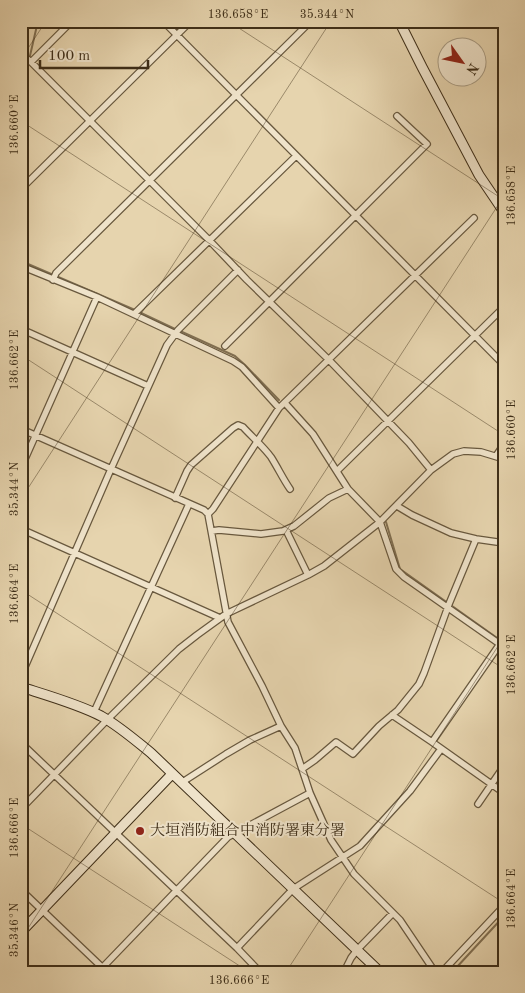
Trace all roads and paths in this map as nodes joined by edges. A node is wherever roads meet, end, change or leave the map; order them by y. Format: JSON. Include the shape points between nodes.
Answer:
{"nodes":[{"id":1,"x":72,"y":21,"type":"edge"},
{"id":2,"x":163,"y":21,"type":"edge"},
{"id":3,"x":191,"y":21,"type":"edge"},
{"id":4,"x":311,"y":21,"type":"edge"},
{"id":5,"x":399,"y":21,"type":"edge"},
{"id":6,"x":177,"y":36,"type":"junction"},
{"id":7,"x":21,"y":58,"type":"edge"},
{"id":8,"x":32,"y":62,"type":"junction"},
{"id":9,"x":236,"y":95,"type":"junction"},
{"id":10,"x":397,"y":116,"type":"dead end"},
{"id":11,"x":90,"y":121,"type":"junction"},
{"id":12,"x":296,"y":156,"type":"junction"},
{"id":13,"x":150,"y":181,"type":"junction"},
{"id":14,"x":21,"y":189,"type":"edge"},
{"id":15,"x":504,"y":212,"type":"edge"},
{"id":16,"x":356,"y":215,"type":"junction"},
{"id":17,"x":474,"y":218,"type":"dead end"},
{"id":18,"x":209,"y":240,"type":"junction"},
{"id":19,"x":21,"y":266,"type":"edge"},
{"id":20,"x":238,"y":270,"type":"junction"},
{"id":21,"x":415,"y":275,"type":"junction"},
{"id":22,"x":53,"y":280,"type":"junction"},
{"id":23,"x":97,"y":297,"type":"junction"},
{"id":24,"x":269,"y":302,"type":"junction"},
{"id":25,"x":504,"y":307,"type":"edge"},
{"id":26,"x":134,"y":314,"type":"junction"},
{"id":27,"x":21,"y":329,"type":"edge"},
{"id":28,"x":175,"y":333,"type":"junction"},
{"id":29,"x":475,"y":336,"type":"junction"},
{"id":30,"x":225,"y":346,"type":"dead end"},
{"id":31,"x":73,"y":352,"type":"junction"},
{"id":32,"x":329,"y":360,"type":"junction"},
{"id":33,"x":504,"y":365,"type":"edge"},
{"id":34,"x":148,"y":386,"type":"junction"},
{"id":35,"x":285,"y":403,"type":"junction"},
{"id":36,"x":279,"y":408,"type":"junction"},
{"id":37,"x":388,"y":422,"type":"junction"},
{"id":38,"x":21,"y":429,"type":"edge"},
{"id":39,"x":36,"y":436,"type":"junction"},
{"id":40,"x":257,"y":442,"type":"junction"},
{"id":41,"x":504,"y":444,"type":"edge"},
{"id":42,"x":496,"y":456,"type":"junction"},
{"id":43,"x":504,"y":459,"type":"edge"},
{"id":44,"x":21,"y":468,"type":"edge"},
{"id":45,"x":112,"y":469,"type":"junction"},
{"id":46,"x":431,"y":470,"type":"junction"},
{"id":47,"x":337,"y":471,"type":"junction"},
{"id":48,"x":348,"y":488,"type":"junction"},
{"id":49,"x":290,"y":489,"type":"dead end"},
{"id":50,"x":176,"y":498,"type":"junction"},
{"id":51,"x":189,"y":504,"type":"junction"},
{"id":52,"x":397,"y":506,"type":"junction"},
{"id":53,"x":208,"y":514,"type":"junction"},
{"id":54,"x":380,"y":522,"type":"junction"},
{"id":55,"x":21,"y":529,"type":"edge"},
{"id":56,"x":286,"y":530,"type":"junction"},
{"id":57,"x":212,"y":531,"type":"junction"},
{"id":58,"x":476,"y":539,"type":"junction"},
{"id":59,"x":504,"y":543,"type":"edge"},
{"id":60,"x":75,"y":553,"type":"junction"},
{"id":61,"x":308,"y":575,"type":"junction"},
{"id":62,"x":151,"y":586,"type":"junction"},
{"id":63,"x":447,"y":608,"type":"junction"},
{"id":64,"x":226,"y":614,"type":"junction"},
{"id":65,"x":220,"y":618,"type":"junction"},
{"id":66,"x":504,"y":638,"type":"edge"},
{"id":67,"x":502,"y":645,"type":"edge"},
{"id":68,"x":21,"y":676,"type":"edge"},
{"id":69,"x":21,"y":687,"type":"edge"},
{"id":70,"x":94,"y":712,"type":"junction"},
{"id":71,"x":392,"y":715,"type":"junction"},
{"id":72,"x":107,"y":720,"type":"junction"},
{"id":73,"x":281,"y":726,"type":"junction"},
{"id":74,"x":432,"y":742,"type":"junction"},
{"id":75,"x":21,"y":743,"type":"edge"},
{"id":76,"x":441,"y":749,"type":"junction"},
{"id":77,"x":504,"y":766,"type":"edge"},
{"id":78,"x":302,"y":768,"type":"junction"},
{"id":79,"x":172,"y":774,"type":"junction"},
{"id":80,"x":53,"y":775,"type":"junction"},
{"id":81,"x":182,"y":782,"type":"junction"},
{"id":82,"x":491,"y":784,"type":"junction"},
{"id":83,"x":310,"y":793,"type":"junction"},
{"id":84,"x":504,"y":793,"type":"edge"},
{"id":85,"x":478,"y":804,"type":"dead end"},
{"id":86,"x":21,"y":809,"type":"edge"},
{"id":87,"x":235,"y":833,"type":"junction"},
{"id":88,"x":115,"y":834,"type":"junction"},
{"id":89,"x":342,"y":858,"type":"junction"},
{"id":90,"x":293,"y":889,"type":"junction"},
{"id":91,"x":21,"y":890,"type":"edge"},
{"id":92,"x":176,"y":891,"type":"junction"},
{"id":93,"x":504,"y":906,"type":"edge"},
{"id":94,"x":42,"y":910,"type":"junction"},
{"id":95,"x":394,"y":913,"type":"junction"},
{"id":96,"x":21,"y":932,"type":"edge"},
{"id":97,"x":237,"y":948,"type":"junction"},
{"id":98,"x":357,"y":950,"type":"junction"},
{"id":99,"x":104,"y":970,"type":"edge"},
{"id":100,"x":260,"y":972,"type":"edge"},
{"id":101,"x":344,"y":972,"type":"edge"},
{"id":102,"x":380,"y":972,"type":"edge"},
{"id":103,"x":435,"y":972,"type":"edge"},
{"id":104,"x":442,"y":972,"type":"edge"}],
"edges":[{"from":1,"to":8,"type":"street"},
{"from":2,"to":6,"type":"street"},
{"from":3,"to":6,"type":"street"},
{"from":4,"to":9,"type":"street"},
{"from":5,"to":15,"type":"street","via":[[479,175]]},
{"from":6,"to":9,"type":"street"},
{"from":6,"to":11,"type":"street"},
{"from":7,"to":8,"type":"street"},
{"from":8,"to":11,"type":"street"},
{"from":9,"to":12,"type":"street"},
{"from":9,"to":13,"type":"street"},
{"from":10,"to":16,"type":"street","via":[[427,144]]},
{"from":11,"to":13,"type":"street"},
{"from":11,"to":14,"type":"street"},
{"from":12,"to":16,"type":"street"},
{"from":12,"to":18,"type":"street"},
{"from":13,"to":18,"type":"street"},
{"from":13,"to":22,"type":"street","via":[[56,273]]},
{"from":16,"to":21,"type":"street"},
{"from":16,"to":24,"type":"street"},
{"from":17,"to":21,"type":"street"},
{"from":18,"to":20,"type":"street"},
{"from":18,"to":26,"type":"street"},
{"from":19,"to":22,"type":"street"},
{"from":20,"to":24,"type":"street"},
{"from":20,"to":28,"type":"street"},
{"from":21,"to":29,"type":"street"},
{"from":21,"to":32,"type":"street"},
{"from":22,"to":23,"type":"street"},
{"from":23,"to":26,"type":"street"},
{"from":23,"to":31,"type":"street"},
{"from":24,"to":30,"type":"street"},
{"from":24,"to":32,"type":"street"},
{"from":25,"to":29,"type":"street"},
{"from":26,"to":28,"type":"street"},
{"from":27,"to":31,"type":"street"},
{"from":28,"to":34,"type":"street"},
{"from":28,"to":36,"type":"street","via":[[238,364]]},
{"from":29,"to":33,"type":"street"},
{"from":29,"to":37,"type":"street"},
{"from":31,"to":34,"type":"street"},
{"from":31,"to":39,"type":"street"},
{"from":32,"to":35,"type":"street"},
{"from":32,"to":37,"type":"street"},
{"from":34,"to":45,"type":"street"},
{"from":35,"to":36,"type":"street"},
{"from":35,"to":47,"type":"street","via":[[313,434]]},
{"from":36,"to":40,"type":"street"},
{"from":37,"to":46,"type":"street"},
{"from":37,"to":47,"type":"street"},
{"from":38,"to":39,"type":"street"},
{"from":39,"to":44,"type":"street"},
{"from":39,"to":45,"type":"street"},
{"from":40,"to":49,"type":"street","via":[[270,456]]},
{"from":40,"to":50,"type":"street","via":[[243,427],[233,428],[191,466]]},
{"from":40,"to":53,"type":"street"},
{"from":41,"to":42,"type":"street"},
{"from":42,"to":43,"type":"street"},
{"from":42,"to":46,"type":"street","via":[[464,451],[453,454]]},
{"from":45,"to":50,"type":"street"},
{"from":45,"to":60,"type":"street"},
{"from":46,"to":52,"type":"street"},
{"from":47,"to":48,"type":"street"},
{"from":48,"to":54,"type":"street"},
{"from":48,"to":56,"type":"street"},
{"from":50,"to":51,"type":"street"},
{"from":51,"to":53,"type":"street"},
{"from":51,"to":62,"type":"street"},
{"from":52,"to":54,"type":"street"},
{"from":52,"to":58,"type":"street","via":[[451,533]]},
{"from":53,"to":57,"type":"street"},
{"from":54,"to":61,"type":"street"},
{"from":54,"to":63,"type":"street","via":[[396,569]]},
{"from":55,"to":60,"type":"street"},
{"from":56,"to":57,"type":"street","via":[[261,534]]},
{"from":56,"to":61,"type":"street"},
{"from":57,"to":64,"type":"street"},
{"from":58,"to":59,"type":"street"},
{"from":58,"to":63,"type":"street"},
{"from":60,"to":62,"type":"street"},
{"from":60,"to":68,"type":"street"},
{"from":61,"to":64,"type":"street"},
{"from":62,"to":65,"type":"street"},
{"from":62,"to":70,"type":"street"},
{"from":63,"to":67,"type":"street"},
{"from":63,"to":71,"type":"street","via":[[419,684]]},
{"from":64,"to":65,"type":"street"},
{"from":64,"to":73,"type":"street"},
{"from":65,"to":72,"type":"street","via":[[179,649]]},
{"from":66,"to":67,"type":"street"},
{"from":67,"to":74,"type":"street"},
{"from":69,"to":70,"type":"street"},
{"from":70,"to":72,"type":"street"},
{"from":71,"to":74,"type":"street"},
{"from":71,"to":78,"type":"street","via":[[353,754],[336,742]]},
{"from":72,"to":79,"type":"street","via":[[151,753]]},
{"from":72,"to":80,"type":"street"},
{"from":73,"to":78,"type":"street","via":[[295,748]]},
{"from":73,"to":81,"type":"street","via":[[250,740]]},
{"from":74,"to":76,"type":"street"},
{"from":75,"to":80,"type":"street"},
{"from":76,"to":82,"type":"street"},
{"from":76,"to":89,"type":"street","via":[[399,804],[360,846]]},
{"from":77,"to":82,"type":"street"},
{"from":78,"to":83,"type":"street"},
{"from":79,"to":81,"type":"street"},
{"from":79,"to":88,"type":"street"},
{"from":80,"to":86,"type":"street"},
{"from":80,"to":88,"type":"street"},
{"from":81,"to":87,"type":"street"},
{"from":82,"to":84,"type":"street"},
{"from":82,"to":85,"type":"street"},
{"from":83,"to":87,"type":"street"},
{"from":83,"to":89,"type":"street"},
{"from":87,"to":90,"type":"street"},
{"from":87,"to":92,"type":"street"},
{"from":88,"to":92,"type":"street"},
{"from":88,"to":94,"type":"street"},
{"from":89,"to":90,"type":"street"},
{"from":89,"to":95,"type":"street"},
{"from":90,"to":97,"type":"street"},
{"from":90,"to":98,"type":"street"},
{"from":91,"to":94,"type":"street"},
{"from":92,"to":97,"type":"street"},
{"from":92,"to":99,"type":"street"},
{"from":93,"to":104,"type":"street"},
{"from":94,"to":96,"type":"street"},
{"from":94,"to":99,"type":"street"},
{"from":95,"to":98,"type":"street"},
{"from":95,"to":103,"type":"street"},
{"from":97,"to":100,"type":"street"},
{"from":98,"to":101,"type":"street"},
{"from":98,"to":102,"type":"street"}]}
